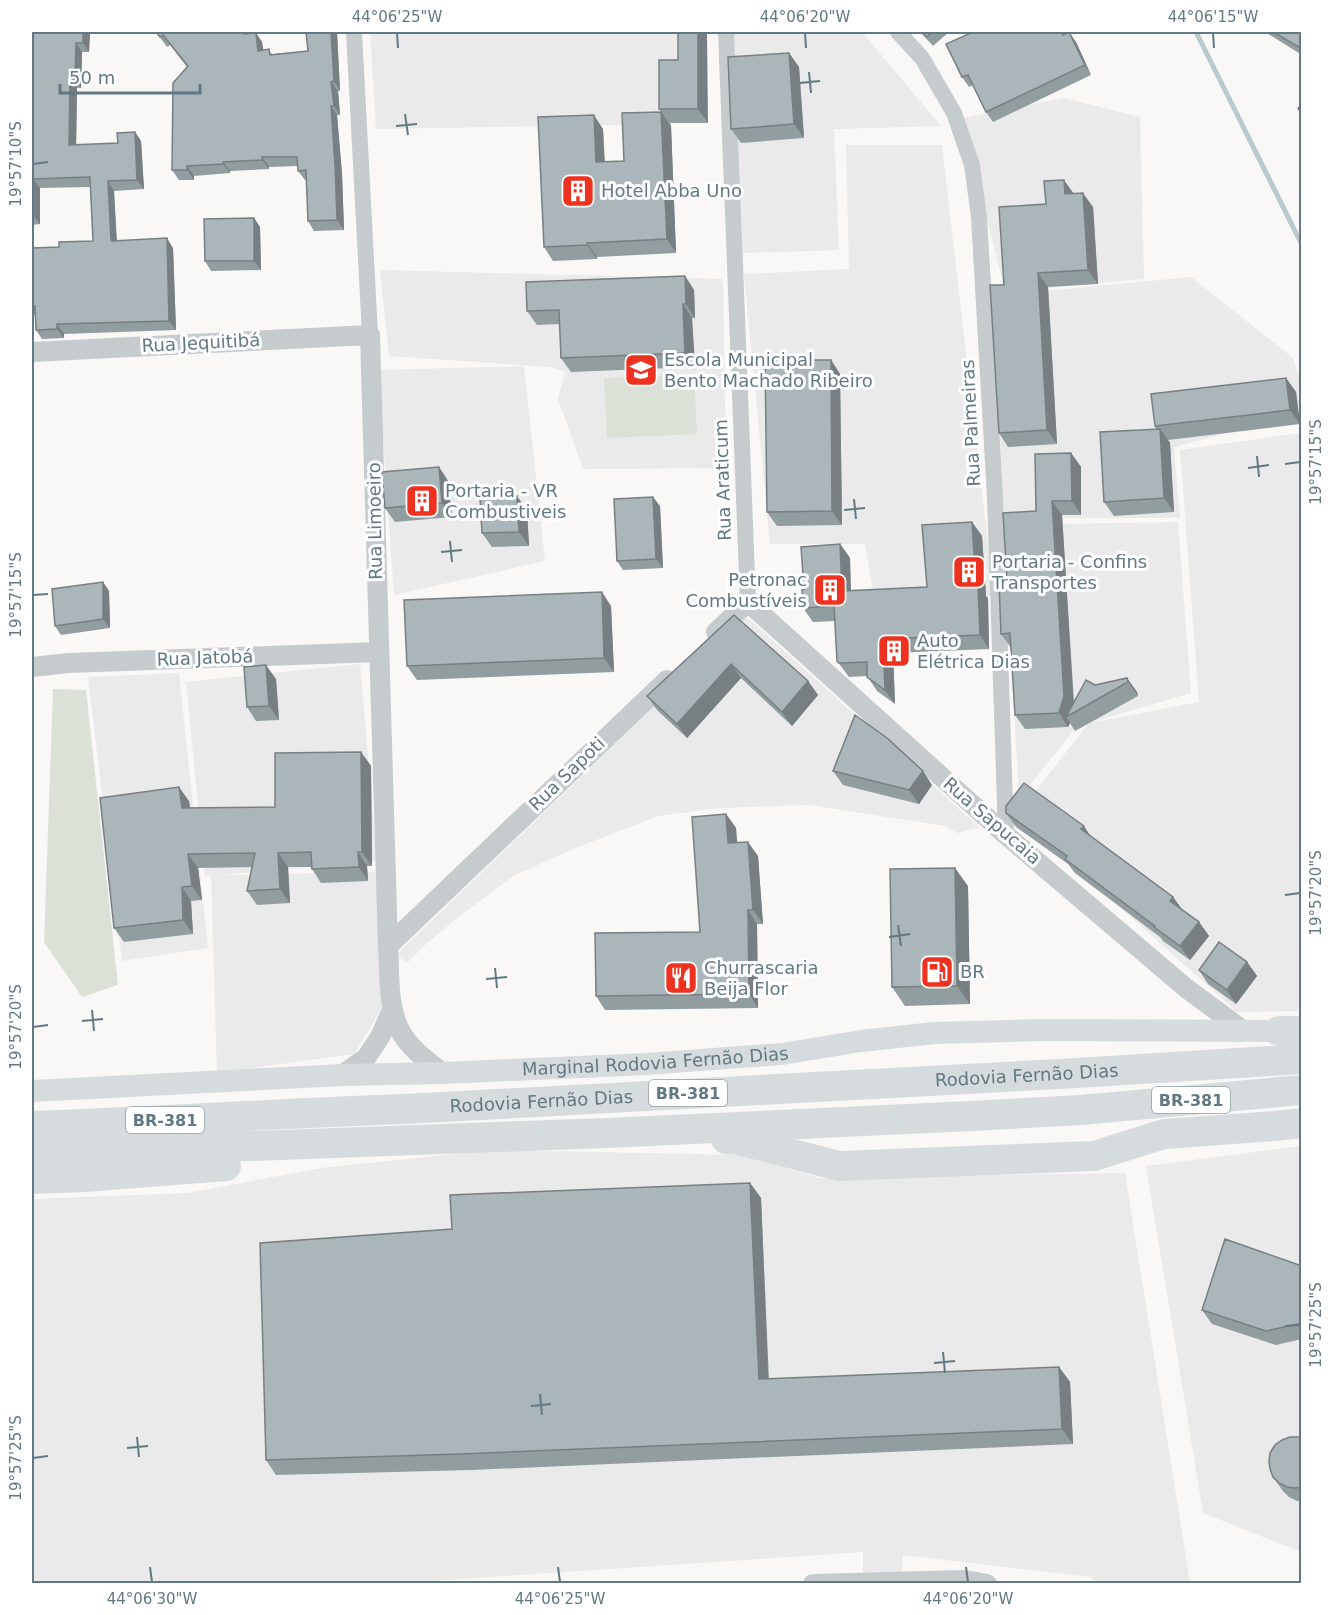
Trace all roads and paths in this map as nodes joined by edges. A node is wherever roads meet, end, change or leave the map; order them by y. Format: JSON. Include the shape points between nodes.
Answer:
{"nodes":[{"id":1,"x":354,"y":32,"type":"edge"},
{"id":2,"x":726,"y":32,"type":"edge"},
{"id":3,"x":898,"y":32,"type":"edge"},
{"id":4,"x":370,"y":335,"type":"junction"},
{"id":5,"x":32,"y":352,"type":"edge"},
{"id":6,"x":748,"y":602,"type":"junction"},
{"id":7,"x":705,"y":643,"type":"edge"},
{"id":8,"x":378,"y":652,"type":"junction"},
{"id":9,"x":32,"y":667,"type":"edge"},
{"id":10,"x":679,"y":667,"type":"edge"},
{"id":11,"x":1006,"y":834,"type":"junction"},
{"id":12,"x":388,"y":946,"type":"junction"},
{"id":13,"x":393,"y":1010,"type":"junction"},
{"id":14,"x":1294,"y":1030,"type":"edge"},
{"id":15,"x":1244,"y":1031,"type":"junction"},
{"id":16,"x":1302,"y":1059,"type":"edge"},
{"id":17,"x":443,"y":1073,"type":"junction"},
{"id":18,"x":342,"y":1075,"type":"junction"},
{"id":19,"x":1302,"y":1090,"type":"edge"},
{"id":20,"x":32,"y":1091,"type":"edge"},
{"id":21,"x":1302,"y":1123,"type":"edge"},
{"id":22,"x":32,"y":1126,"type":"edge"},
{"id":23,"x":606,"y":1133,"type":"junction"},
{"id":24,"x":408,"y":1140,"type":"junction"},
{"id":25,"x":32,"y":1154,"type":"edge"},
{"id":26,"x":32,"y":1179,"type":"edge"},
{"id":27,"x":813,"y":1584,"type":"edge"},
{"id":28,"x":987,"y":1584,"type":"edge"}],
"edges":[{"from":1,"to":4,"type":"street","name":"Rua Limoeiro"},
{"from":2,"to":6,"type":"street","name":"Rua Araticum"},
{"from":3,"to":11,"type":"street","name":"Rua Palmeiras","via":[[922,58],[954,112],[975,186],[995,497]]},
{"from":4,"to":5,"type":"street","name":"Rua Jequitibá"},
{"from":4,"to":8,"type":"street","name":"Rua Limoeiro"},
{"from":6,"to":7,"type":"street"},
{"from":6,"to":11,"type":"street","name":"Rua Sapucaia"},
{"from":8,"to":9,"type":"street","name":"Rua Jatobá"},
{"from":8,"to":12,"type":"street","name":"Rua Limoeiro"},
{"from":10,"to":12,"type":"street","name":"Rua Sapoti"},
{"from":11,"to":15,"type":"street","name":"Rua Sapucaia","via":[[1186,988]]},
{"from":12,"to":13,"type":"street","name":"Rua Limoeiro"},
{"from":13,"to":17,"type":"street","name":"Rua Limoeiro","via":[[403,1035]]},
{"from":13,"to":18,"type":"street","via":[[366,1058]]},
{"from":14,"to":15,"type":"main road","name":"Marginal Rodovia Fernão Dias","number":"BR-381"},
{"from":15,"to":17,"type":"main road","name":"Marginal Rodovia Fernão Dias","number":"BR-381","via":[[934,1033],[782,1054],[647,1065]]},
{"from":16,"to":22,"type":"highway","name":"Rodovia Fernão Dias","number":"BR-381"},
{"from":17,"to":18,"type":"main road","name":"Marginal Rodovia Fernão Dias","number":"BR-381"},
{"from":18,"to":20,"type":"main road","name":"Marginal Rodovia Fernão Dias","number":"BR-381"},
{"from":19,"to":23,"type":"highway","name":"Rodovia Fernão Dias","number":"BR-381","via":[[1070,1111]]},
{"from":21,"to":23,"type":"highway","number":"BR-381","via":[[1164,1134],[1094,1156],[838,1166],[739,1140]]},
{"from":23,"to":24,"type":"highway","name":"Rodovia Fernão Dias","number":"BR-381"},
{"from":24,"to":25,"type":"highway","name":"Rodovia Fernão Dias","number":"BR-381"},
{"from":24,"to":26,"type":"highway","via":[[230,1166]]},
{"from":27,"to":28,"type":"street","via":[[965,1580]]}]}
